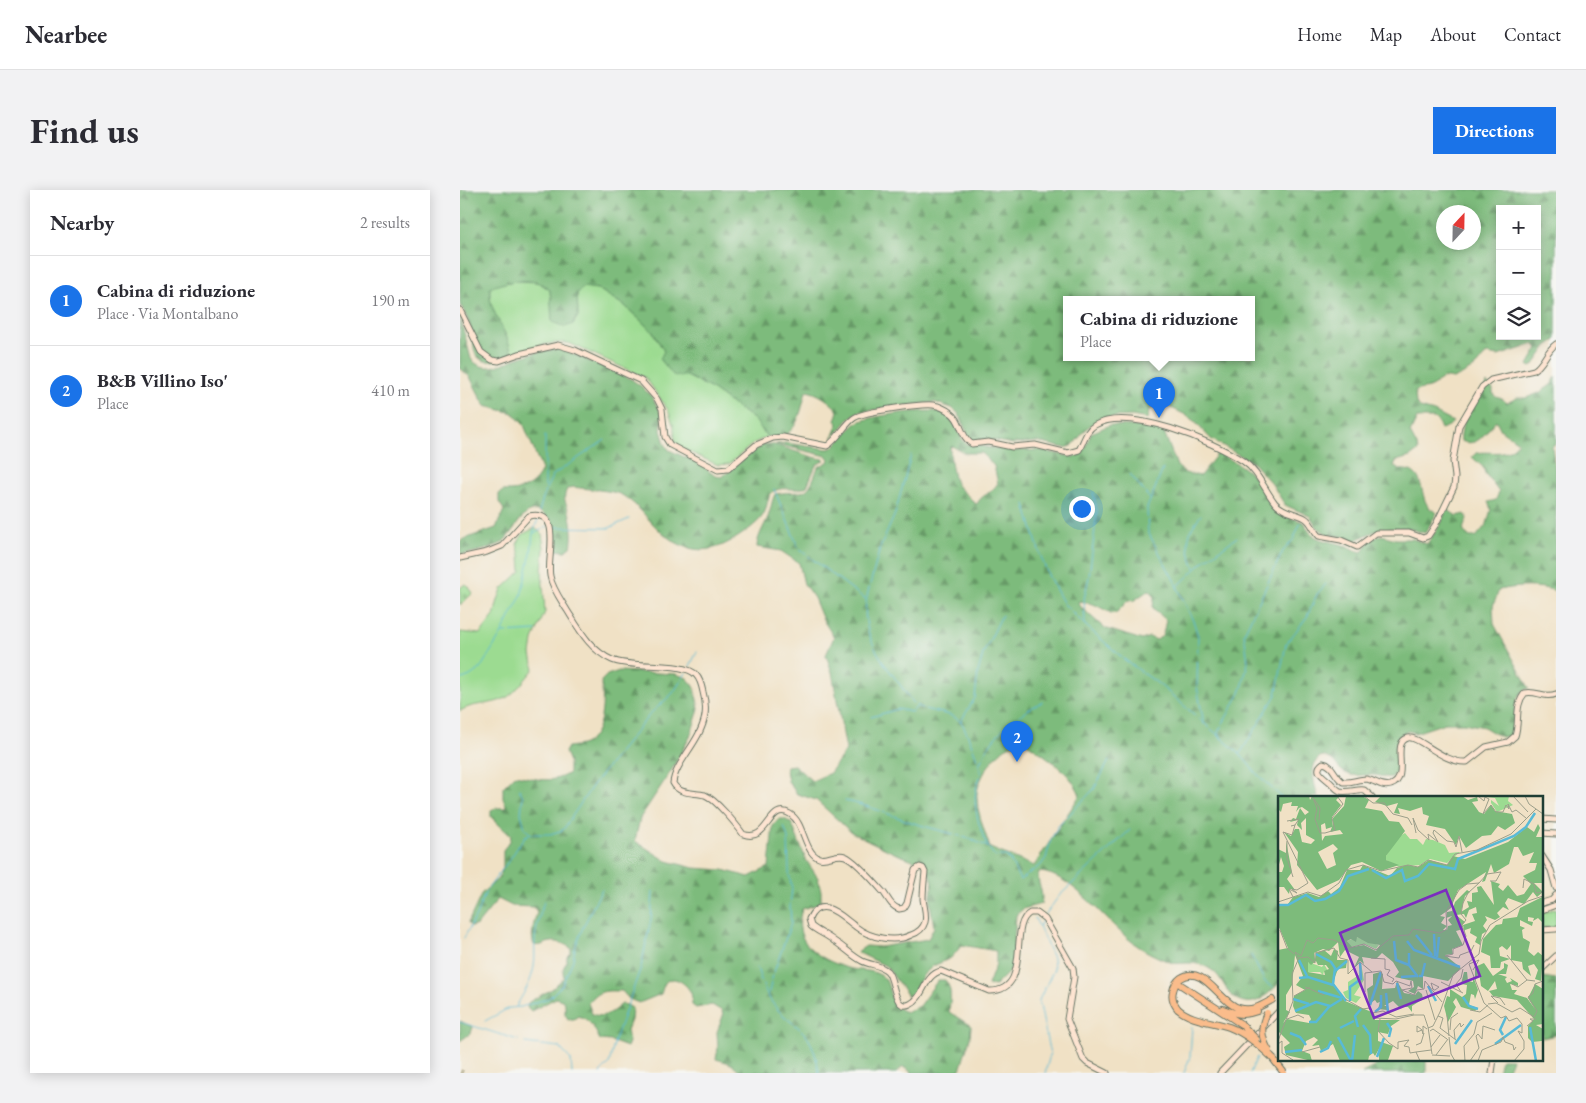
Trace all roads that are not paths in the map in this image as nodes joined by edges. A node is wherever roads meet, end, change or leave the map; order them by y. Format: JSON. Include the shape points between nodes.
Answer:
{"nodes":[{"id":1,"x":460,"y":310,"type":"edge"},
{"id":2,"x":1556,"y":344,"type":"edge"},
{"id":3,"x":460,"y":558,"type":"edge"},
{"id":4,"x":1556,"y":694,"type":"edge"},
{"id":5,"x":1371,"y":796,"type":"edge"},
{"id":6,"x":1544,"y":859,"type":"edge"},
{"id":7,"x":1556,"y":888,"type":"edge"},
{"id":8,"x":1556,"y":895,"type":"edge"},
{"id":9,"x":1544,"y":902,"type":"edge"},
{"id":10,"x":1556,"y":956,"type":"edge"},
{"id":11,"x":1544,"y":967,"type":"edge"},
{"id":12,"x":1181,"y":985,"type":"dead end"},
{"id":13,"x":1272,"y":1000,"type":"junction"},
{"id":14,"x":1210,"y":1004,"type":"junction"},
{"id":15,"x":1278,"y":1012,"type":"edge"},
{"id":16,"x":1274,"y":1059,"type":"junction"},
{"id":17,"x":1494,"y":1060,"type":"edge"},
{"id":18,"x":1221,"y":1072,"type":"edge"},
{"id":19,"x":1107,"y":1073,"type":"edge"},
{"id":20,"x":1284,"y":1073,"type":"edge"},
{"id":21,"x":1492,"y":1073,"type":"edge"}],
"edges":[{"from":1,"to":2,"type":"street","via":[[481,352],[492,360],[499,361],[558,345],[641,381],[662,408],[665,437],[670,446],[718,470],[728,469],[756,445],[773,438],[827,446],[858,416],[925,405],[939,406],[954,415],[965,438],[972,444],[1035,445],[1068,453],[1079,450],[1088,430],[1094,425],[1127,420],[1179,430],[1244,462],[1280,508],[1306,518],[1319,536],[1356,547],[1380,533],[1428,536],[1454,487],[1453,461],[1460,426],[1482,388],[1491,380],[1534,370]]},
{"from":3,"to":19,"type":"street","via":[[502,546],[529,516],[543,518],[551,531],[549,569],[552,583],[586,640],[615,661],[630,665],[686,668],[698,677],[705,715],[699,735],[676,774],[673,784],[678,789],[707,796],[744,834],[758,835],[775,815],[789,814],[797,822],[815,856],[822,859],[840,855],[847,857],[899,910],[907,903],[915,870],[924,869],[926,920],[921,930],[908,937],[883,938],[856,928],[841,914],[827,908],[814,910],[809,918],[816,930],[861,960],[887,971],[892,978],[896,998],[907,1005],[937,972],[943,971],[982,990],[994,991],[1008,985],[1014,975],[1023,918],[1030,914],[1041,915],[1073,968],[1067,1019],[1083,1059]]},
{"from":4,"to":5,"type":"street","via":[[1548,696],[1530,692],[1523,695],[1514,736],[1508,742],[1486,747],[1466,762],[1449,760],[1410,738],[1401,744],[1401,771],[1397,781],[1391,785],[1383,786],[1366,779],[1343,782],[1328,764],[1323,763],[1319,767],[1320,774],[1338,790],[1364,790]]},
{"from":6,"to":7,"type":"street"},
{"from":8,"to":9,"type":"street"},
{"from":10,"to":11,"type":"street"},
{"from":12,"to":14,"type":"highway"},
{"from":13,"to":14,"type":"highway","via":[[1260,1010],[1243,1015]]},
{"from":13,"to":16,"type":"highway","bridge":true,"via":[[1262,1027],[1263,1038]]},
{"from":13,"to":16,"type":"highway","bridge":true,"via":[[1254,1009],[1240,1009],[1202,978],[1190,975],[1181,978],[1172,997],[1178,1009],[1190,1017],[1238,1031]]},
{"from":14,"to":16,"type":"highway","bridge":true,"via":[[1241,1024]]},
{"from":15,"to":18,"type":"street","bridge":true},
{"from":16,"to":20,"type":"highway","bridge":true},
{"from":17,"to":21,"type":"street"}]}
